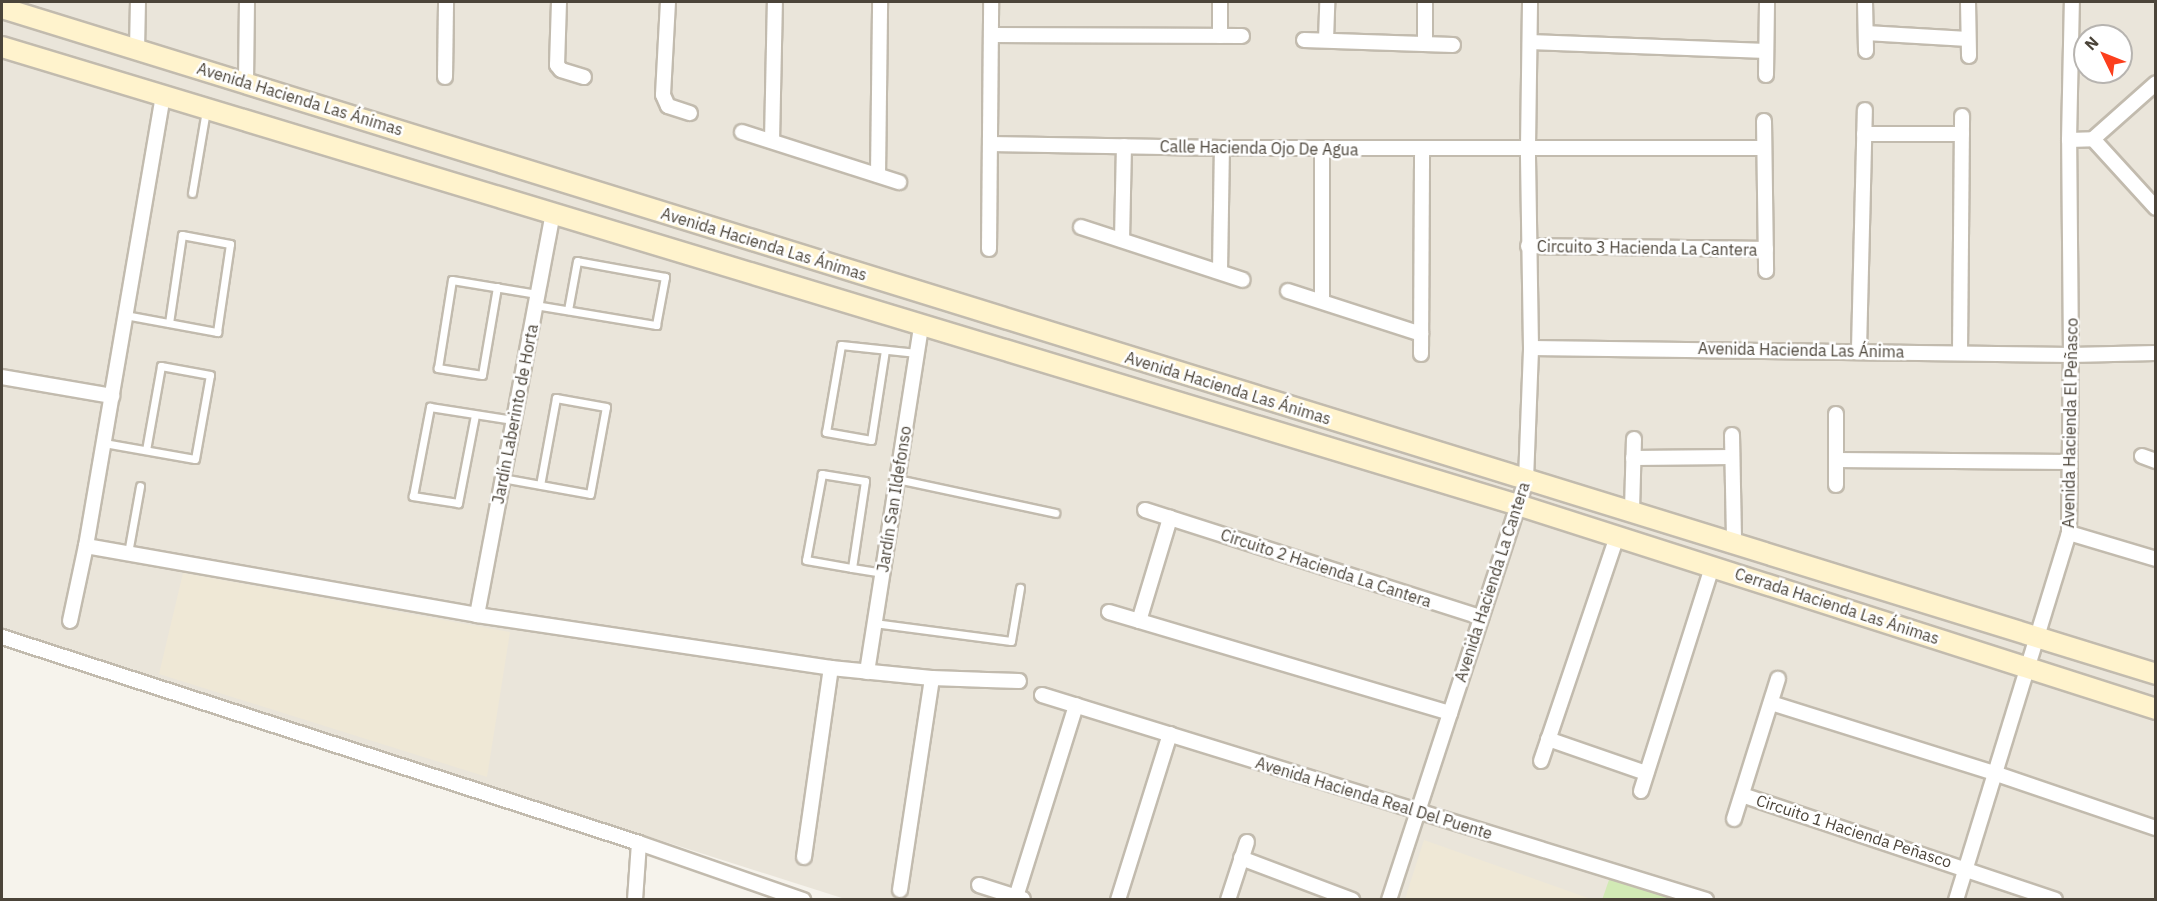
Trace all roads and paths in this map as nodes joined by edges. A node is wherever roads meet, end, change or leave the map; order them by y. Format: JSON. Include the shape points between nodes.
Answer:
{"nodes":[{"id":1,"x":138,"y":2,"type":"edge"},
{"id":2,"x":247,"y":2,"type":"edge"},
{"id":3,"x":446,"y":2,"type":"edge"},
{"id":4,"x":559,"y":2,"type":"edge"},
{"id":5,"x":669,"y":2,"type":"edge"},
{"id":6,"x":775,"y":2,"type":"edge"},
{"id":7,"x":880,"y":2,"type":"edge"},
{"id":8,"x":991,"y":2,"type":"edge"},
{"id":9,"x":1220,"y":2,"type":"edge"},
{"id":10,"x":1326,"y":2,"type":"edge"},
{"id":11,"x":1425,"y":2,"type":"edge"},
{"id":12,"x":1530,"y":2,"type":"edge"},
{"id":13,"x":1767,"y":2,"type":"edge"},
{"id":14,"x":1865,"y":2,"type":"edge"},
{"id":15,"x":1968,"y":2,"type":"edge"},
{"id":16,"x":2085,"y":2,"type":"edge"},
{"id":17,"x":2072,"y":7,"type":"edge"},
{"id":18,"x":2,"y":8,"type":"edge"},
{"id":19,"x":1866,"y":33,"type":"junction"},
{"id":20,"x":991,"y":35,"type":"junction"},
{"id":21,"x":1220,"y":36,"type":"junction"},
{"id":22,"x":1242,"y":36,"type":"dead end"},
{"id":23,"x":1968,"y":39,"type":"junction"},
{"id":24,"x":1304,"y":40,"type":"dead end"},
{"id":25,"x":1326,"y":40,"type":"junction"},
{"id":26,"x":1530,"y":42,"type":"junction"},
{"id":27,"x":1425,"y":44,"type":"junction"},
{"id":28,"x":1453,"y":45,"type":"dead end"},
{"id":29,"x":2,"y":47,"type":"edge"},
{"id":30,"x":137,"y":49,"type":"junction"},
{"id":31,"x":1766,"y":51,"type":"junction"},
{"id":32,"x":1866,"y":51,"type":"dead end"},
{"id":33,"x":1969,"y":56,"type":"dead end"},
{"id":34,"x":1766,"y":75,"type":"dead end"},
{"id":35,"x":445,"y":77,"type":"dead end"},
{"id":36,"x":584,"y":77,"type":"dead end"},
{"id":37,"x":246,"y":82,"type":"junction"},
{"id":38,"x":2156,"y":83,"type":"edge"},
{"id":39,"x":163,"y":97,"type":"junction"},
{"id":40,"x":206,"y":109,"type":"junction"},
{"id":41,"x":1865,"y":110,"type":"dead end"},
{"id":42,"x":690,"y":113,"type":"dead end"},
{"id":43,"x":1962,"y":116,"type":"dead end"},
{"id":44,"x":1764,"y":121,"type":"dead end"},
{"id":45,"x":742,"y":132,"type":"dead end"},
{"id":46,"x":1864,"y":134,"type":"junction"},
{"id":47,"x":1962,"y":134,"type":"junction"},
{"id":48,"x":2093,"y":139,"type":"junction"},
{"id":49,"x":2069,"y":140,"type":"junction"},
{"id":50,"x":772,"y":141,"type":"junction"},
{"id":51,"x":990,"y":144,"type":"junction"},
{"id":52,"x":1124,"y":146,"type":"junction"},
{"id":53,"x":1528,"y":147,"type":"junction"},
{"id":54,"x":456,"y":148,"type":"junction"},
{"id":55,"x":1222,"y":148,"type":"junction"},
{"id":56,"x":1764,"y":148,"type":"junction"},
{"id":57,"x":1322,"y":149,"type":"junction"},
{"id":58,"x":1422,"y":149,"type":"junction"},
{"id":59,"x":878,"y":176,"type":"junction"},
{"id":60,"x":445,"y":180,"type":"junction"},
{"id":61,"x":899,"y":182,"type":"dead end"},
{"id":62,"x":192,"y":193,"type":"dead end"},
{"id":63,"x":2156,"y":208,"type":"edge"},
{"id":64,"x":553,"y":212,"type":"junction"},
{"id":65,"x":1081,"y":227,"type":"dead end"},
{"id":66,"x":1122,"y":240,"type":"junction"},
{"id":67,"x":1528,"y":246,"type":"junction"},
{"id":68,"x":989,"y":249,"type":"dead end"},
{"id":69,"x":1766,"y":249,"type":"junction"},
{"id":70,"x":1220,"y":271,"type":"junction"},
{"id":71,"x":1766,"y":271,"type":"dead end"},
{"id":72,"x":1243,"y":280,"type":"dead end"},
{"id":73,"x":497,"y":287,"type":"junction"},
{"id":74,"x":1288,"y":291,"type":"dead end"},
{"id":75,"x":536,"y":299,"type":"junction"},
{"id":76,"x":1322,"y":301,"type":"junction"},
{"id":77,"x":568,"y":310,"type":"junction"},
{"id":78,"x":125,"y":315,"type":"junction"},
{"id":79,"x":169,"y":323,"type":"junction"},
{"id":80,"x":921,"y":327,"type":"junction"},
{"id":81,"x":1421,"y":334,"type":"junction"},
{"id":82,"x":1531,"y":348,"type":"junction"},
{"id":83,"x":885,"y":350,"type":"junction"},
{"id":84,"x":1859,"y":350,"type":"junction"},
{"id":85,"x":917,"y":353,"type":"junction"},
{"id":86,"x":1960,"y":353,"type":"junction"},
{"id":87,"x":2156,"y":353,"type":"edge"},
{"id":88,"x":1421,"y":354,"type":"dead end"},
{"id":89,"x":2072,"y":355,"type":"junction"},
{"id":90,"x":2,"y":377,"type":"edge"},
{"id":91,"x":112,"y":396,"type":"junction"},
{"id":92,"x":1836,"y":414,"type":"dead end"},
{"id":93,"x":475,"y":415,"type":"junction"},
{"id":94,"x":513,"y":420,"type":"junction"},
{"id":95,"x":1732,"y":435,"type":"dead end"},
{"id":96,"x":1634,"y":439,"type":"dead end"},
{"id":97,"x":104,"y":443,"type":"junction"},
{"id":98,"x":146,"y":450,"type":"junction"},
{"id":99,"x":2142,"y":456,"type":"dead end"},
{"id":100,"x":1732,"y":457,"type":"junction"},
{"id":101,"x":1633,"y":458,"type":"junction"},
{"id":102,"x":1836,"y":460,"type":"junction"},
{"id":103,"x":2156,"y":461,"type":"edge"},
{"id":104,"x":2070,"y":462,"type":"junction"},
{"id":105,"x":502,"y":478,"type":"junction"},
{"id":106,"x":897,"y":479,"type":"junction"},
{"id":107,"x":1526,"y":480,"type":"junction"},
{"id":108,"x":540,"y":485,"type":"junction"},
{"id":109,"x":1836,"y":485,"type":"dead end"},
{"id":110,"x":140,"y":486,"type":"dead end"},
{"id":111,"x":1518,"y":506,"type":"junction"},
{"id":112,"x":1145,"y":510,"type":"dead end"},
{"id":113,"x":1632,"y":510,"type":"junction"},
{"id":114,"x":1055,"y":513,"type":"dead end"},
{"id":115,"x":1170,"y":518,"type":"junction"},
{"id":116,"x":2069,"y":533,"type":"junction"},
{"id":117,"x":1617,"y":537,"type":"junction"},
{"id":118,"x":1734,"y":543,"type":"junction"},
{"id":119,"x":86,"y":546,"type":"junction"},
{"id":120,"x":128,"y":553,"type":"junction"},
{"id":121,"x":2156,"y":559,"type":"edge"},
{"id":122,"x":1712,"y":567,"type":"junction"},
{"id":123,"x":852,"y":568,"type":"junction"},
{"id":124,"x":882,"y":573,"type":"junction"},
{"id":125,"x":1020,"y":588,"type":"dead end"},
{"id":126,"x":1109,"y":612,"type":"dead end"},
{"id":127,"x":477,"y":615,"type":"junction"},
{"id":128,"x":1481,"y":617,"type":"junction"},
{"id":129,"x":70,"y":621,"type":"dead end"},
{"id":130,"x":1139,"y":621,"type":"junction"},
{"id":131,"x":874,"y":622,"type":"junction"},
{"id":132,"x":2,"y":637,"type":"edge"},
{"id":133,"x":2036,"y":637,"type":"junction"},
{"id":134,"x":2026,"y":666,"type":"junction"},
{"id":135,"x":831,"y":668,"type":"junction"},
{"id":136,"x":867,"y":672,"type":"junction"},
{"id":137,"x":2156,"y":674,"type":"edge"},
{"id":138,"x":932,"y":678,"type":"junction"},
{"id":139,"x":1778,"y":679,"type":"dead end"},
{"id":140,"x":1019,"y":681,"type":"dead end"},
{"id":141,"x":1042,"y":695,"type":"dead end"},
{"id":142,"x":1771,"y":703,"type":"junction"},
{"id":143,"x":1076,"y":705,"type":"junction"},
{"id":144,"x":2156,"y":709,"type":"edge"},
{"id":145,"x":1450,"y":713,"type":"junction"},
{"id":146,"x":1170,"y":734,"type":"junction"},
{"id":147,"x":1548,"y":739,"type":"junction"},
{"id":148,"x":1541,"y":761,"type":"dead end"},
{"id":149,"x":1646,"y":773,"type":"junction"},
{"id":150,"x":1994,"y":773,"type":"junction"},
{"id":151,"x":1641,"y":790,"type":"dead end"},
{"id":152,"x":1742,"y":795,"type":"junction"},
{"id":153,"x":1418,"y":812,"type":"junction"},
{"id":154,"x":1734,"y":819,"type":"dead end"},
{"id":155,"x":2156,"y":828,"type":"edge"},
{"id":156,"x":1246,"y":842,"type":"dead end"},
{"id":157,"x":639,"y":843,"type":"junction"},
{"id":158,"x":804,"y":857,"type":"dead end"},
{"id":159,"x":1241,"y":858,"type":"junction"},
{"id":160,"x":1966,"y":868,"type":"junction"},
{"id":161,"x":979,"y":885,"type":"dead end"},
{"id":162,"x":900,"y":890,"type":"dead end"},
{"id":163,"x":762,"y":893,"type":"edge"},
{"id":164,"x":1020,"y":898,"type":"edge"},
{"id":165,"x":635,"y":900,"type":"edge"},
{"id":166,"x":803,"y":900,"type":"edge"},
{"id":167,"x":1118,"y":900,"type":"edge"},
{"id":168,"x":1228,"y":900,"type":"edge"},
{"id":169,"x":1352,"y":900,"type":"edge"},
{"id":170,"x":1389,"y":900,"type":"edge"},
{"id":171,"x":1706,"y":900,"type":"edge"},
{"id":172,"x":1956,"y":900,"type":"edge"},
{"id":173,"x":2055,"y":900,"type":"edge"}],
"edges":[{"from":1,"to":30,"type":"street"},
{"from":2,"to":37,"type":"street"},
{"from":3,"to":35,"type":"street"},
{"from":4,"to":36,"type":"street","via":[[557,65]]},
{"from":5,"to":42,"type":"street","via":[[663,95],[668,106]]},
{"from":6,"to":50,"type":"street"},
{"from":7,"to":59,"type":"street"},
{"from":8,"to":20,"type":"street"},
{"from":9,"to":21,"type":"street"},
{"from":10,"to":25,"type":"street"},
{"from":11,"to":27,"type":"street"},
{"from":12,"to":26,"type":"street","name":"Avenida Hacienda La Cantera"},
{"from":13,"to":31,"type":"street"},
{"from":14,"to":19,"type":"street"},
{"from":15,"to":23,"type":"street"},
{"from":16,"to":17,"type":"street"},
{"from":17,"to":49,"type":"street","name":"Avenida Hacienda El Peñasco"},
{"from":18,"to":30,"type":"street","name":"Avenida Hacienda Las Ánimas"},
{"from":19,"to":23,"type":"street"},
{"from":19,"to":32,"type":"street"},
{"from":20,"to":21,"type":"street"},
{"from":20,"to":51,"type":"street"},
{"from":21,"to":22,"type":"street"},
{"from":23,"to":33,"type":"street"},
{"from":24,"to":25,"type":"street"},
{"from":25,"to":27,"type":"street"},
{"from":26,"to":31,"type":"street"},
{"from":26,"to":53,"type":"street","name":"Avenida Hacienda La Cantera"},
{"from":27,"to":28,"type":"street"},
{"from":29,"to":39,"type":"street","name":"Avenida Hacienda Las Ánimas"},
{"from":30,"to":37,"type":"street","name":"Avenida Hacienda Las Ánimas"},
{"from":31,"to":34,"type":"street"},
{"from":37,"to":54,"type":"street","name":"Avenida Hacienda Las Ánimas"},
{"from":38,"to":48,"type":"street"},
{"from":39,"to":40,"type":"street","name":"Avenida Hacienda Las Ánimas"},
{"from":39,"to":78,"type":"street"},
{"from":40,"to":60,"type":"street","name":"Avenida Hacienda Las Ánimas"},
{"from":40,"to":62,"type":"lane"},
{"from":41,"to":46,"type":"street"},
{"from":43,"to":47,"type":"street"},
{"from":44,"to":56,"type":"street","name":"Circuito 3 Hacienda La Cantera"},
{"from":45,"to":50,"type":"street"},
{"from":46,"to":47,"type":"street"},
{"from":46,"to":84,"type":"street"},
{"from":47,"to":86,"type":"street"},
{"from":48,"to":49,"type":"street"},
{"from":48,"to":63,"type":"street"},
{"from":49,"to":89,"type":"street","name":"Avenida Hacienda El Peñasco"},
{"from":50,"to":59,"type":"street"},
{"from":51,"to":52,"type":"street","name":"Calle Hacienda Ojo De Agua"},
{"from":51,"to":68,"type":"street"},
{"from":52,"to":55,"type":"street","name":"Calle Hacienda Ojo De Agua"},
{"from":52,"to":66,"type":"street"},
{"from":53,"to":56,"type":"street"},
{"from":53,"to":58,"type":"street","name":"Calle Hacienda Ojo De Agua"},
{"from":53,"to":67,"type":"street","name":"Avenida Hacienda La Cantera"},
{"from":54,"to":60,"type":"street"},
{"from":54,"to":107,"type":"street","name":"Avenida Hacienda Las Ánimas"},
{"from":55,"to":57,"type":"street","name":"Calle Hacienda Ojo De Agua"},
{"from":55,"to":70,"type":"street"},
{"from":56,"to":69,"type":"street","name":"Circuito 3 Hacienda La Cantera"},
{"from":57,"to":58,"type":"street","name":"Calle Hacienda Ojo De Agua"},
{"from":57,"to":76,"type":"street"},
{"from":58,"to":81,"type":"street"},
{"from":59,"to":61,"type":"street"},
{"from":60,"to":64,"type":"street","name":"Avenida Hacienda Las Ánimas"},
{"from":64,"to":75,"type":"street","name":"Jardín Laberinto de Horta"},
{"from":64,"to":80,"type":"street","name":"Avenida Hacienda Las Ánimas"},
{"from":65,"to":66,"type":"street"},
{"from":66,"to":70,"type":"street"},
{"from":67,"to":69,"type":"street","name":"Circuito 3 Hacienda La Cantera"},
{"from":67,"to":82,"type":"street","name":"Avenida Hacienda La Cantera"},
{"from":69,"to":71,"type":"street","name":"Circuito 3 Hacienda La Cantera"},
{"from":70,"to":72,"type":"street"},
{"from":73,"to":73,"type":"lane","via":[[453,280],[438,368],[482,375]]},
{"from":73,"to":75,"type":"lane"},
{"from":74,"to":76,"type":"street"},
{"from":75,"to":77,"type":"lane"},
{"from":75,"to":94,"type":"street","name":"Jardín Laberinto de Horta"},
{"from":76,"to":81,"type":"street"},
{"from":77,"to":77,"type":"lane","via":[[656,325],[665,277],[577,261]]},
{"from":78,"to":79,"type":"lane"},
{"from":78,"to":91,"type":"street"},
{"from":79,"to":79,"type":"lane","via":[[217,332],[230,244],[182,235]]},
{"from":80,"to":85,"type":"street","name":"Jardín San Ildefonso"},
{"from":80,"to":111,"type":"street","name":"Avenida Hacienda Las Ánimas"},
{"from":81,"to":88,"type":"street"},
{"from":82,"to":84,"type":"street","name":"Avenida Hacienda Las Ánima"},
{"from":82,"to":107,"type":"street","name":"Avenida Hacienda La Cantera"},
{"from":83,"to":83,"type":"lane","via":[[841,345],[826,432],[871,440]]},
{"from":83,"to":85,"type":"lane"},
{"from":84,"to":86,"type":"street","name":"Avenida Hacienda Las Ánima"},
{"from":85,"to":106,"type":"street","name":"Jardín San Ildefonso"},
{"from":86,"to":89,"type":"street","name":"Avenida Hacienda Las Ánima"},
{"from":87,"to":89,"type":"street","name":"Avenida Hacienda Las Ánima"},
{"from":89,"to":104,"type":"street","name":"Avenida Hacienda El Peñasco"},
{"from":90,"to":91,"type":"street"},
{"from":91,"to":97,"type":"street"},
{"from":92,"to":102,"type":"street"},
{"from":93,"to":93,"type":"lane","via":[[430,408],[412,496],[458,503]]},
{"from":93,"to":94,"type":"lane"},
{"from":94,"to":105,"type":"street","name":"Jardín Laberinto de Horta"},
{"from":95,"to":100,"type":"street"},
{"from":96,"to":101,"type":"street"},
{"from":97,"to":98,"type":"lane"},
{"from":97,"to":119,"type":"street"},
{"from":98,"to":98,"type":"lane","via":[[195,459],[210,375],[161,366]]},
{"from":99,"to":103,"type":"street"},
{"from":100,"to":101,"type":"street"},
{"from":100,"to":118,"type":"street"},
{"from":101,"to":113,"type":"street"},
{"from":102,"to":104,"type":"street"},
{"from":102,"to":109,"type":"street"},
{"from":104,"to":116,"type":"street","name":"Avenida Hacienda El Peñasco"},
{"from":105,"to":108,"type":"lane"},
{"from":105,"to":127,"type":"street","name":"Jardín Laberinto de Horta"},
{"from":106,"to":114,"type":"lane"},
{"from":106,"to":124,"type":"street","name":"Jardín San Ildefonso"},
{"from":107,"to":111,"type":"street","name":"Avenida Hacienda La Cantera"},
{"from":107,"to":113,"type":"street","name":"Cerrada Hacienda Las Ánimas"},
{"from":108,"to":108,"type":"lane","via":[[590,494],[606,407],[556,398]]},
{"from":110,"to":120,"type":"lane"},
{"from":111,"to":117,"type":"street","name":"Cerrada Hacienda Las Ánimas"},
{"from":111,"to":128,"type":"street","name":"Avenida Hacienda La Cantera"},
{"from":112,"to":115,"type":"street","name":"Circuito 2 Hacienda La Cantera"},
{"from":113,"to":118,"type":"street","name":"Cerrada Hacienda Las Ánimas"},
{"from":115,"to":128,"type":"street","name":"Circuito 2 Hacienda La Cantera"},
{"from":115,"to":130,"type":"street"},
{"from":116,"to":121,"type":"street"},
{"from":116,"to":133,"type":"street","name":"Avenida Hacienda El Peñasco"},
{"from":117,"to":122,"type":"street","name":"Cerrada Hacienda Las Ánimas"},
{"from":117,"to":147,"type":"street"},
{"from":118,"to":133,"type":"street","name":"Cerrada Hacienda Las Ánimas"},
{"from":119,"to":120,"type":"street"},
{"from":119,"to":129,"type":"street"},
{"from":120,"to":127,"type":"street"},
{"from":122,"to":134,"type":"street","name":"Cerrada Hacienda Las Ánimas"},
{"from":122,"to":149,"type":"street"},
{"from":123,"to":123,"type":"lane","via":[[806,560],[822,474],[865,481]]},
{"from":123,"to":124,"type":"lane"},
{"from":124,"to":131,"type":"street","name":"Jardín San Ildefonso"},
{"from":125,"to":131,"type":"lane","via":[[1011,641]]},
{"from":126,"to":130,"type":"street"},
{"from":127,"to":135,"type":"street"},
{"from":128,"to":145,"type":"street","name":"Avenida Hacienda La Cantera"},
{"from":130,"to":145,"type":"street"},
{"from":131,"to":136,"type":"street","name":"Jardín San Ildefonso"},
{"from":132,"to":157,"type":"street"},
{"from":133,"to":134,"type":"street","name":"Avenida Hacienda El Peñasco"},
{"from":133,"to":137,"type":"street","name":"Cerrada Hacienda Las Ánimas"},
{"from":134,"to":144,"type":"street","name":"Cerrada Hacienda Las Ánimas"},
{"from":134,"to":150,"type":"street","name":"Avenida Hacienda El Peñasco"},
{"from":135,"to":136,"type":"street"},
{"from":135,"to":158,"type":"street"},
{"from":136,"to":138,"type":"street"},
{"from":138,"to":140,"type":"street"},
{"from":138,"to":162,"type":"street"},
{"from":139,"to":142,"type":"street","name":"Circuito 1 Hacienda Peñasco"},
{"from":141,"to":143,"type":"street","name":"Avenida Hacienda Real Del Puente"},
{"from":142,"to":150,"type":"street"},
{"from":142,"to":152,"type":"street","name":"Circuito 1 Hacienda Peñasco"},
{"from":143,"to":146,"type":"street","name":"Avenida Hacienda Real Del Puente"},
{"from":143,"to":164,"type":"street"},
{"from":145,"to":153,"type":"street","name":"Avenida Hacienda La Cantera"},
{"from":146,"to":153,"type":"street","name":"Avenida Hacienda Real Del Puente"},
{"from":146,"to":167,"type":"street"},
{"from":147,"to":148,"type":"street"},
{"from":147,"to":149,"type":"street"},
{"from":149,"to":151,"type":"street"},
{"from":150,"to":155,"type":"street"},
{"from":150,"to":160,"type":"street","name":"Avenida Hacienda El Peñasco"},
{"from":152,"to":154,"type":"street","name":"Circuito 1 Hacienda Peñasco"},
{"from":152,"to":160,"type":"street","name":"Circuito 1 Hacienda Peñasco"},
{"from":153,"to":170,"type":"street","name":"Avenida Hacienda La Cantera"},
{"from":153,"to":171,"type":"street","name":"Avenida Hacienda Real Del Puente"},
{"from":156,"to":159,"type":"street"},
{"from":157,"to":163,"type":"street"},
{"from":157,"to":165,"type":"street"},
{"from":159,"to":168,"type":"street"},
{"from":159,"to":169,"type":"street"},
{"from":160,"to":172,"type":"street","name":"Avenida Hacienda El Peñasco"},
{"from":160,"to":173,"type":"street","name":"Circuito 1 Hacienda Peñasco"},
{"from":161,"to":164,"type":"street"},
{"from":163,"to":166,"type":"street"}]}
